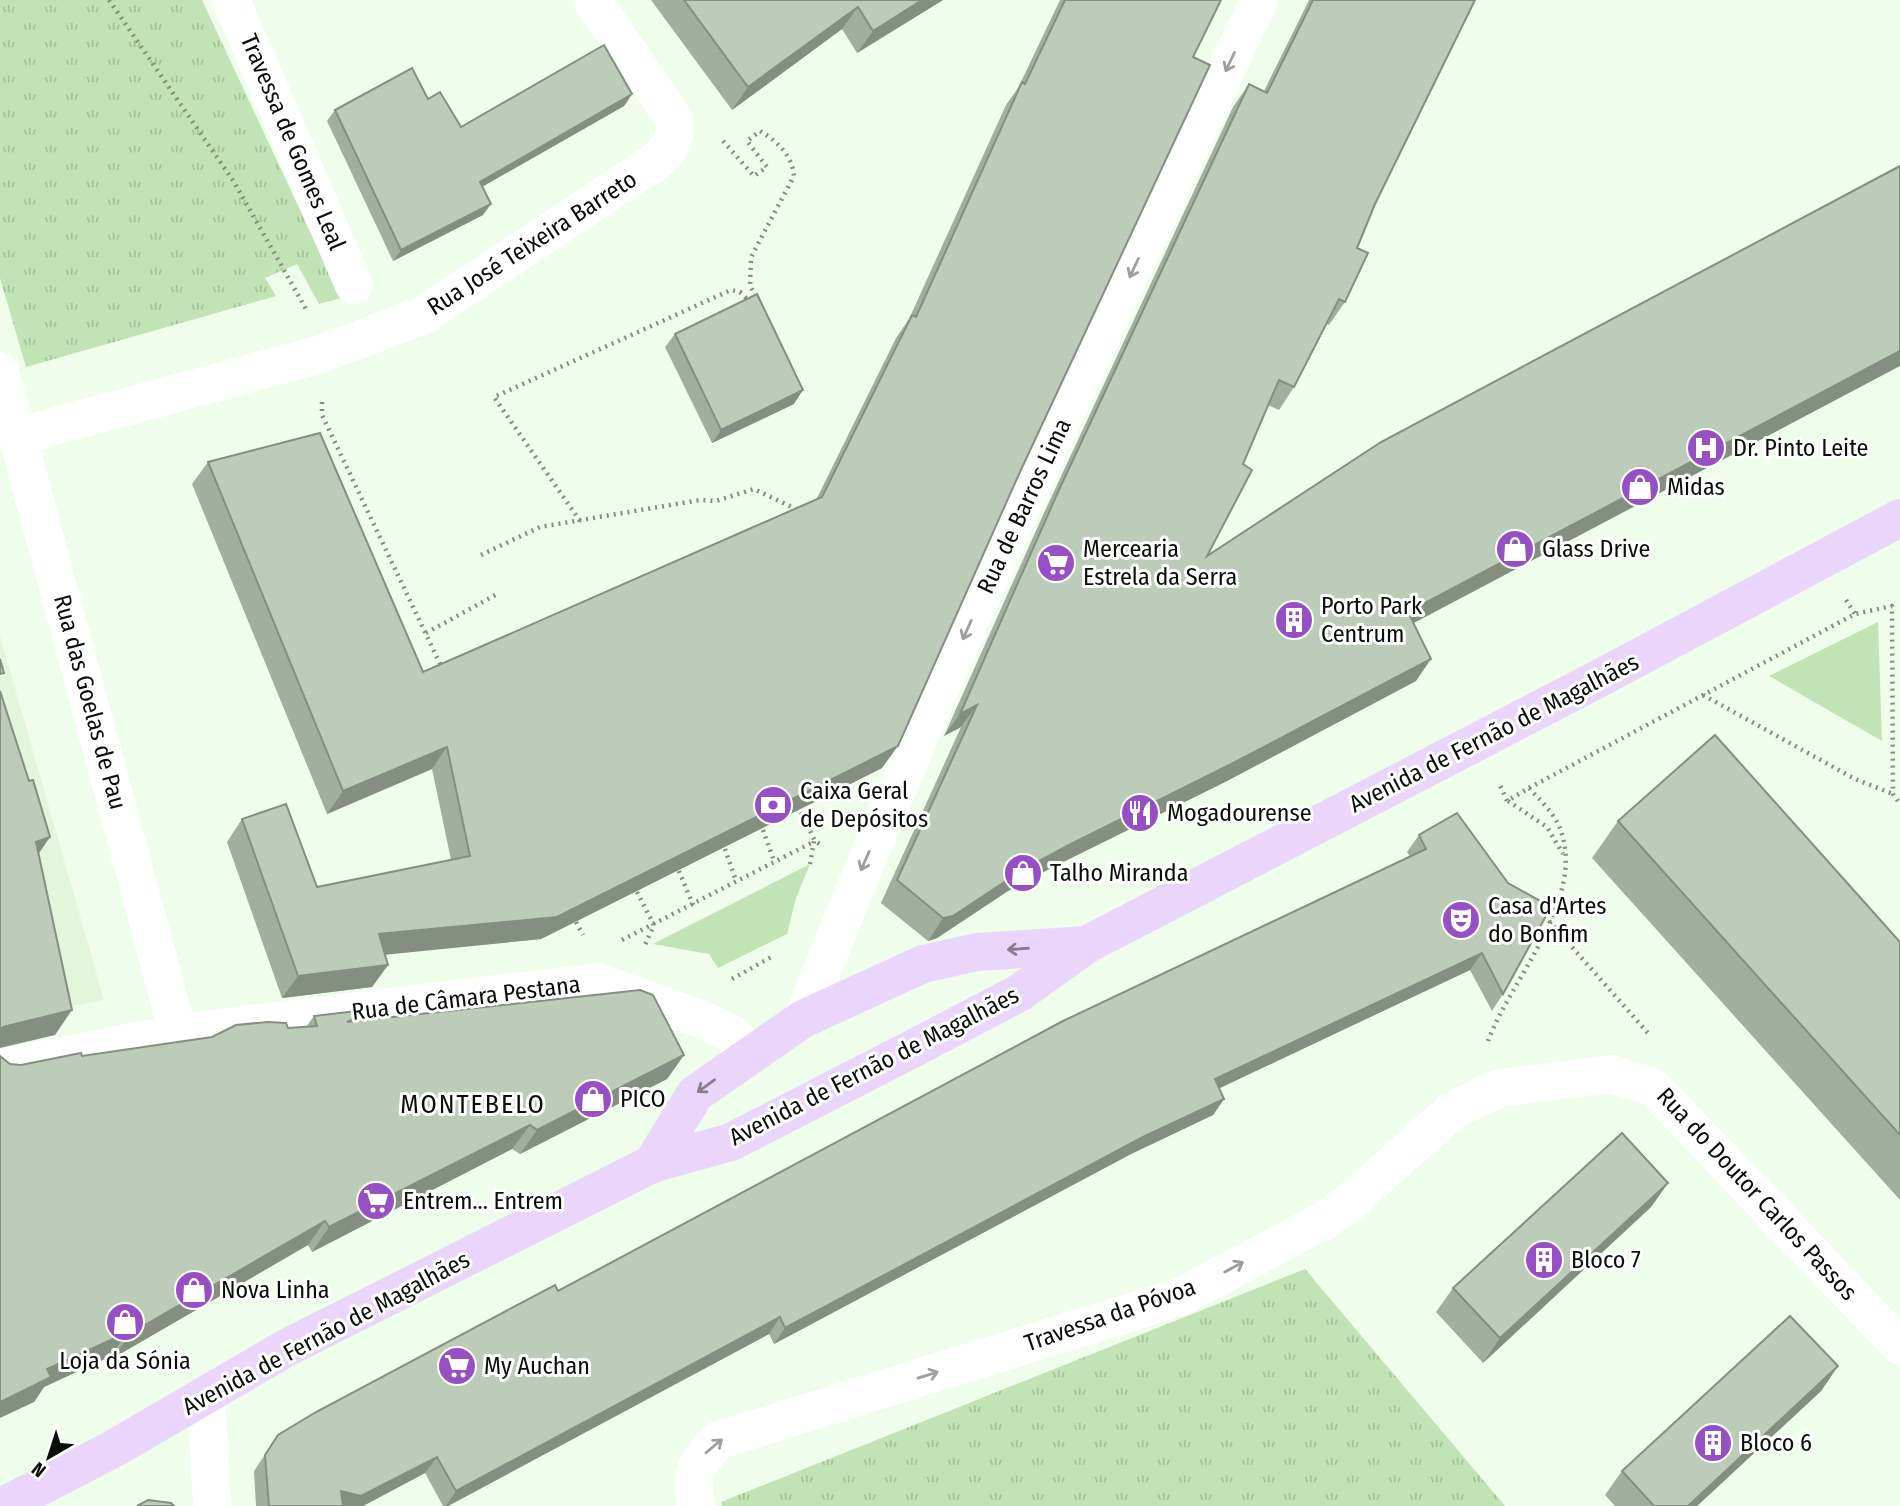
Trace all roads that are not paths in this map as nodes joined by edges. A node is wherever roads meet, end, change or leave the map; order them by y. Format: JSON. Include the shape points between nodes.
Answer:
{"nodes":[{"id":1,"x":231,"y":0,"type":"edge"},
{"id":2,"x":592,"y":0,"type":"edge"},
{"id":3,"x":1259,"y":0,"type":"edge"},
{"id":4,"x":354,"y":285,"type":"dead end"},
{"id":5,"x":0,"y":372,"type":"edge"},
{"id":6,"x":19,"y":436,"type":"junction"},
{"id":7,"x":1900,"y":518,"type":"edge"},
{"id":8,"x":1086,"y":945,"type":"junction"},
{"id":9,"x":803,"y":1019,"type":"junction"},
{"id":10,"x":178,"y":1033,"type":"junction"},
{"id":11,"x":752,"y":1052,"type":"junction"},
{"id":12,"x":0,"y":1068,"type":"edge"},
{"id":13,"x":1653,"y":1087,"type":"joint"},
{"id":14,"x":652,"y":1164,"type":"junction"},
{"id":15,"x":1900,"y":1346,"type":"edge"},
{"id":16,"x":206,"y":1396,"type":"junction"},
{"id":17,"x":4,"y":1506,"type":"edge"},
{"id":18,"x":212,"y":1506,"type":"edge"},
{"id":19,"x":696,"y":1506,"type":"edge"}],
"edges":[{"from":1,"to":4,"type":"street","name":"Travessa de Gomes Leal"},
{"from":2,"to":6,"type":"street","name":"Rua José Teixeira Barreto","via":[[674,119],[675,136],[664,156],[422,316],[321,354]]},
{"from":3,"to":9,"type":"street","name":"Rua de Barros Lima","one_way":true,"via":[[976,609],[860,872]]},
{"from":5,"to":6,"type":"street","name":"Rua das Goelas de Pau"},
{"from":6,"to":10,"type":"street","name":"Rua das Goelas de Pau"},
{"from":7,"to":8,"type":"main road","name":"Avenida de Fernão de Magalhães"},
{"from":8,"to":9,"type":"main road","name":"Avenida de Fernão de Magalhães","one_way":true,"via":[[976,951],[923,964]]},
{"from":8,"to":14,"type":"main road","name":"Avenida de Fernão de Magalhães","via":[[1019,993],[732,1142]]},
{"from":9,"to":11,"type":"main road","name":"Avenida de Fernão de Magalhães"},
{"from":10,"to":11,"type":"street","name":"Rua de Câmara Pestana","via":[[596,982],[701,1019],[732,1034]]},
{"from":10,"to":12,"type":"street","name":"Rua de Câmara Pestana"},
{"from":11,"to":14,"type":"main road","name":"Avenida de Fernão de Magalhães","one_way":true,"via":[[695,1094]]},
{"from":13,"to":15,"type":"street","name":"Rua do Doutor Carlos Passos"},
{"from":19,"to":13,"type":"street","name":"Travessa da Póvoa","one_way":true,"via":[[691,1478],[700,1458],[719,1440],[1180,1297],[1325,1220],[1453,1110],[1500,1088],[1612,1074]]},
{"from":14,"to":16,"type":"main road","name":"Avenida de Fernão de Magalhães","via":[[288,1347]]},
{"from":16,"to":17,"type":"main road","name":"Avenida de Fernão de Magalhães"},
{"from":16,"to":18,"type":"street"}]}
